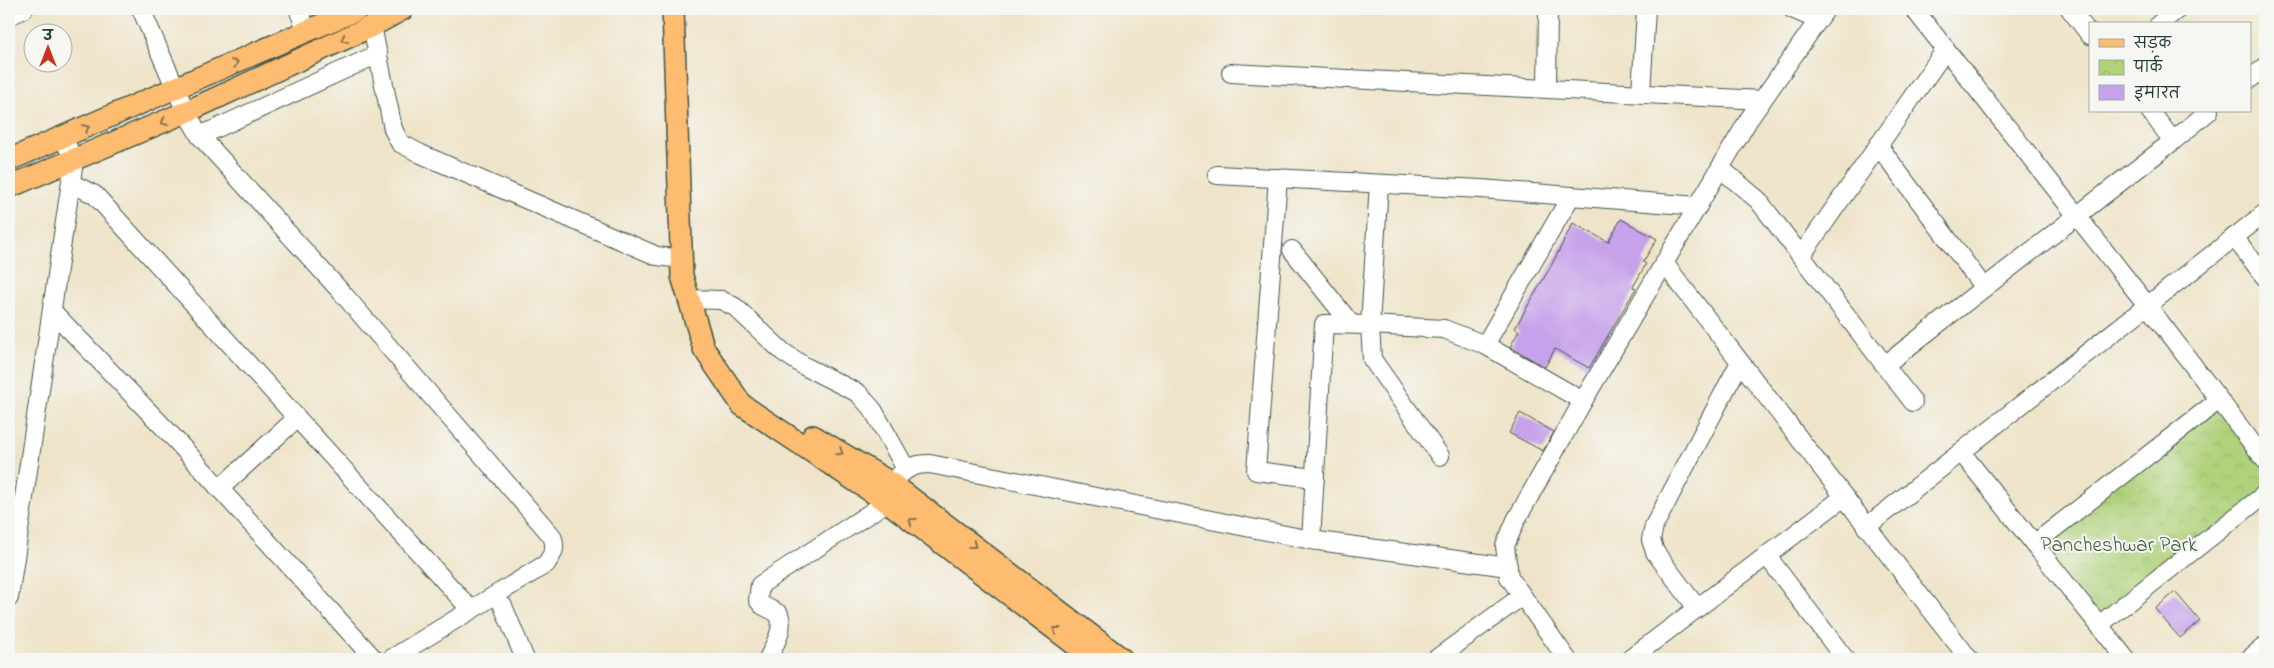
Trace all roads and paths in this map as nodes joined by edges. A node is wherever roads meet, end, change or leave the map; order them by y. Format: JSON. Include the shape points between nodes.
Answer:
{"nodes":[{"id":1,"x":24,"y":9,"type":"edge"},
{"id":2,"x":140,"y":9,"type":"edge"},
{"id":3,"x":298,"y":9,"type":"edge"},
{"id":4,"x":356,"y":9,"type":"edge"},
{"id":5,"x":403,"y":9,"type":"edge"},
{"id":6,"x":672,"y":9,"type":"edge"},
{"id":7,"x":1548,"y":9,"type":"edge"},
{"id":8,"x":1646,"y":9,"type":"edge"},
{"id":9,"x":1792,"y":9,"type":"edge"},
{"id":10,"x":1914,"y":9,"type":"edge"},
{"id":11,"x":2070,"y":9,"type":"edge"},
{"id":12,"x":2178,"y":9,"type":"edge"},
{"id":13,"x":1822,"y":14,"type":"edge"},
{"id":14,"x":9,"y":16,"type":"edge"},
{"id":15,"x":2162,"y":22,"type":"edge"},
{"id":16,"x":372,"y":26,"type":"junction"},
{"id":17,"x":307,"y":31,"type":"junction"},
{"id":18,"x":2089,"y":34,"type":"edge"},
{"id":19,"x":1946,"y":49,"type":"junction"},
{"id":20,"x":378,"y":54,"type":"junction"},
{"id":21,"x":2265,"y":67,"type":"edge"},
{"id":22,"x":1231,"y":73,"type":"dead end"},
{"id":23,"x":2252,"y":77,"type":"edge"},
{"id":24,"x":1547,"y":88,"type":"junction"},
{"id":25,"x":176,"y":89,"type":"junction"},
{"id":26,"x":1641,"y":93,"type":"junction"},
{"id":27,"x":1762,"y":100,"type":"junction"},
{"id":28,"x":186,"y":112,"type":"junction"},
{"id":29,"x":2151,"y":112,"type":"edge"},
{"id":30,"x":2208,"y":112,"type":"edge"},
{"id":31,"x":200,"y":136,"type":"junction"},
{"id":32,"x":63,"y":137,"type":"junction"},
{"id":33,"x":2172,"y":140,"type":"junction"},
{"id":34,"x":1878,"y":145,"type":"junction"},
{"id":35,"x":9,"y":160,"type":"edge"},
{"id":36,"x":74,"y":161,"type":"junction"},
{"id":37,"x":1720,"y":168,"type":"junction"},
{"id":38,"x":1217,"y":175,"type":"dead end"},
{"id":39,"x":1278,"y":178,"type":"junction"},
{"id":40,"x":71,"y":183,"type":"junction"},
{"id":41,"x":1379,"y":184,"type":"junction"},
{"id":42,"x":9,"y":187,"type":"edge"},
{"id":43,"x":1571,"y":196,"type":"junction"},
{"id":44,"x":1698,"y":206,"type":"junction"},
{"id":45,"x":2265,"y":213,"type":"edge"},
{"id":46,"x":2077,"y":216,"type":"junction"},
{"id":47,"x":2234,"y":237,"type":"junction"},
{"id":48,"x":1292,"y":250,"type":"dead end"},
{"id":49,"x":1801,"y":256,"type":"junction"},
{"id":50,"x":681,"y":259,"type":"junction"},
{"id":51,"x":1664,"y":263,"type":"junction"},
{"id":52,"x":2265,"y":277,"type":"edge"},
{"id":53,"x":1984,"y":288,"type":"junction"},
{"id":54,"x":689,"y":298,"type":"junction"},
{"id":55,"x":2147,"y":306,"type":"junction"},
{"id":56,"x":52,"y":311,"type":"junction"},
{"id":57,"x":1351,"y":324,"type":"junction"},
{"id":58,"x":1370,"y":325,"type":"junction"},
{"id":59,"x":1485,"y":345,"type":"junction"},
{"id":60,"x":1740,"y":362,"type":"junction"},
{"id":61,"x":1885,"y":365,"type":"junction"},
{"id":62,"x":2220,"y":400,"type":"junction"},
{"id":63,"x":1583,"y":401,"type":"junction"},
{"id":64,"x":1913,"y":402,"type":"dead end"},
{"id":65,"x":297,"y":418,"type":"junction"},
{"id":66,"x":1961,"y":452,"type":"junction"},
{"id":67,"x":1440,"y":456,"type":"dead end"},
{"id":68,"x":2265,"y":460,"type":"edge"},
{"id":69,"x":1315,"y":478,"type":"junction"},
{"id":70,"x":895,"y":485,"type":"junction"},
{"id":71,"x":219,"y":489,"type":"junction"},
{"id":72,"x":2265,"y":494,"type":"edge"},
{"id":73,"x":1844,"y":497,"type":"junction"},
{"id":74,"x":1866,"y":526,"type":"junction"},
{"id":75,"x":1311,"y":540,"type":"junction"},
{"id":76,"x":2034,"y":544,"type":"junction"},
{"id":77,"x":1767,"y":556,"type":"junction"},
{"id":78,"x":1508,"y":566,"type":"junction"},
{"id":79,"x":1522,"y":596,"type":"junction"},
{"id":80,"x":9,"y":598,"type":"edge"},
{"id":81,"x":503,"y":606,"type":"dead end"},
{"id":82,"x":1697,"y":608,"type":"junction"},
{"id":83,"x":471,"y":610,"type":"junction"},
{"id":84,"x":2098,"y":625,"type":"junction"},
{"id":85,"x":2265,"y":646,"type":"edge"},
{"id":86,"x":1838,"y":656,"type":"edge"},
{"id":87,"x":374,"y":659,"type":"edge"},
{"id":88,"x":391,"y":659,"type":"edge"},
{"id":89,"x":525,"y":659,"type":"edge"},
{"id":90,"x":768,"y":659,"type":"edge"},
{"id":91,"x":1094,"y":659,"type":"edge"},
{"id":92,"x":1122,"y":659,"type":"edge"},
{"id":93,"x":1436,"y":659,"type":"edge"},
{"id":94,"x":1567,"y":659,"type":"edge"},
{"id":95,"x":1630,"y":659,"type":"edge"},
{"id":96,"x":1969,"y":659,"type":"edge"},
{"id":97,"x":2126,"y":659,"type":"edge"},
{"id":98,"x":2249,"y":659,"type":"edge"}],
"edges":[{"from":1,"to":14,"type":"street"},
{"from":2,"to":25,"type":"street"},
{"from":3,"to":17,"type":"street"},
{"from":4,"to":17,"type":"main road"},
{"from":5,"to":16,"type":"main road"},
{"from":6,"to":50,"type":"main road"},
{"from":7,"to":24,"type":"street"},
{"from":8,"to":26,"type":"street"},
{"from":9,"to":13,"type":"street"},
{"from":10,"to":19,"type":"street"},
{"from":11,"to":18,"type":"street"},
{"from":12,"to":15,"type":"street"},
{"from":13,"to":27,"type":"street"},
{"from":16,"to":20,"type":"street"},
{"from":16,"to":28,"type":"main road","one_way":true},
{"from":25,"to":17,"type":"main road","one_way":true},
{"from":19,"to":34,"type":"street"},
{"from":19,"to":46,"type":"street"},
{"from":20,"to":31,"type":"street"},
{"from":20,"to":50,"type":"street","via":[[392,129],[400,142],[657,256]]},
{"from":21,"to":23,"type":"street"},
{"from":22,"to":24,"type":"street"},
{"from":24,"to":26,"type":"street"},
{"from":25,"to":28,"type":"street"},
{"from":32,"to":25,"type":"main road","one_way":true},
{"from":26,"to":27,"type":"street"},
{"from":27,"to":37,"type":"street"},
{"from":28,"to":31,"type":"street"},
{"from":28,"to":36,"type":"main road","one_way":true},
{"from":29,"to":33,"type":"street"},
{"from":30,"to":33,"type":"street"},
{"from":31,"to":83,"type":"street","via":[[344,295],[552,536],[554,554],[546,564]]},
{"from":32,"to":35,"type":"main road"},
{"from":32,"to":36,"type":"street"},
{"from":33,"to":46,"type":"street"},
{"from":34,"to":49,"type":"street"},
{"from":34,"to":53,"type":"street"},
{"from":36,"to":40,"type":"street"},
{"from":36,"to":42,"type":"main road"},
{"from":37,"to":44,"type":"street"},
{"from":37,"to":49,"type":"street","via":[[1758,200]]},
{"from":38,"to":39,"type":"street"},
{"from":39,"to":41,"type":"street"},
{"from":39,"to":69,"type":"street","via":[[1256,471]]},
{"from":40,"to":56,"type":"street"},
{"from":40,"to":65,"type":"street","via":[[95,195]]},
{"from":41,"to":43,"type":"street"},
{"from":41,"to":58,"type":"street"},
{"from":43,"to":44,"type":"street"},
{"from":43,"to":59,"type":"street"},
{"from":44,"to":51,"type":"street"},
{"from":45,"to":47,"type":"street"},
{"from":46,"to":53,"type":"street"},
{"from":46,"to":55,"type":"street"},
{"from":47,"to":52,"type":"street"},
{"from":47,"to":55,"type":"street"},
{"from":48,"to":57,"type":"street"},
{"from":49,"to":61,"type":"street"},
{"from":50,"to":54,"type":"main road"},
{"from":51,"to":60,"type":"street"},
{"from":51,"to":63,"type":"street"},
{"from":53,"to":61,"type":"street"},
{"from":54,"to":70,"type":"main road","via":[[704,349],[754,399]]},
{"from":54,"to":70,"type":"street","via":[[721,300],[735,307],[783,352],[858,393],[874,410]]},
{"from":55,"to":62,"type":"street"},
{"from":55,"to":66,"type":"street"},
{"from":56,"to":71,"type":"street"},
{"from":56,"to":80,"type":"street"},
{"from":57,"to":58,"type":"street"},
{"from":57,"to":69,"type":"street","via":[[1324,324]]},
{"from":58,"to":59,"type":"street","via":[[1444,329]]},
{"from":58,"to":67,"type":"street","via":[[1372,359]]},
{"from":59,"to":63,"type":"street"},
{"from":60,"to":73,"type":"street"},
{"from":60,"to":82,"type":"street","via":[[1654,526],[1651,540],[1656,552]]},
{"from":61,"to":64,"type":"street"},
{"from":62,"to":68,"type":"street"},
{"from":62,"to":76,"type":"street"},
{"from":63,"to":78,"type":"street","via":[[1516,520],[1506,546]]},
{"from":65,"to":71,"type":"street"},
{"from":65,"to":83,"type":"street"},
{"from":66,"to":74,"type":"street"},
{"from":66,"to":76,"type":"street"},
{"from":69,"to":75,"type":"street"},
{"from":70,"to":75,"type":"street","via":[[916,464],[930,464]]},
{"from":70,"to":90,"type":"street","via":[[760,585],[758,600],[779,614],[782,622]]},
{"from":91,"to":70,"type":"main road","one_way":true},
{"from":70,"to":92,"type":"main road","one_way":true},
{"from":71,"to":87,"type":"street"},
{"from":72,"to":84,"type":"street"},
{"from":73,"to":74,"type":"street"},
{"from":73,"to":77,"type":"street"},
{"from":74,"to":96,"type":"street"},
{"from":75,"to":78,"type":"street"},
{"from":76,"to":84,"type":"street"},
{"from":77,"to":82,"type":"street"},
{"from":77,"to":86,"type":"street"},
{"from":78,"to":79,"type":"street","via":[[1509,577]]},
{"from":79,"to":93,"type":"street"},
{"from":79,"to":94,"type":"street"},
{"from":81,"to":89,"type":"street"},
{"from":82,"to":95,"type":"street"},
{"from":83,"to":88,"type":"street"},
{"from":84,"to":97,"type":"street"},
{"from":85,"to":98,"type":"street"}]}
